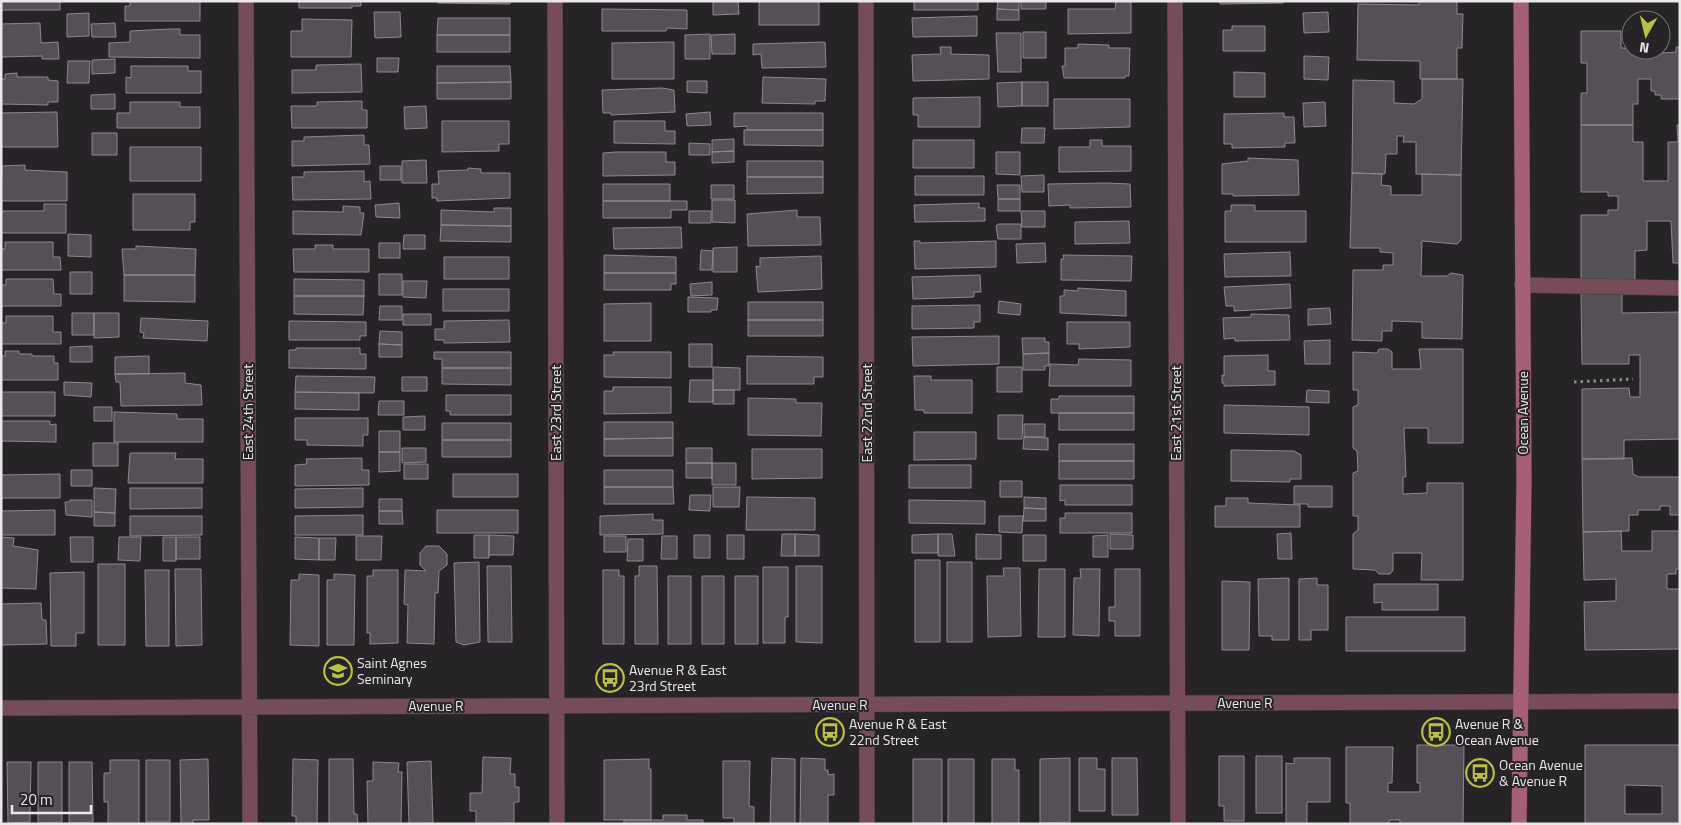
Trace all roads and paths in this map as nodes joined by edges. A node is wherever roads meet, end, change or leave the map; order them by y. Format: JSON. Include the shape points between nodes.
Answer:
{"nodes":[{"id":1,"x":246,"y":1,"type":"edge"},
{"id":2,"x":555,"y":1,"type":"edge"},
{"id":3,"x":866,"y":1,"type":"edge"},
{"id":4,"x":1175,"y":1,"type":"edge"},
{"id":5,"x":1521,"y":1,"type":"edge"},
{"id":6,"x":1522,"y":285,"type":"junction"},
{"id":7,"x":1680,"y":288,"type":"edge"},
{"id":8,"x":1633,"y":379,"type":"dead end"},
{"id":9,"x":1574,"y":382,"type":"dead end"},
{"id":10,"x":1680,"y":701,"type":"edge"},
{"id":11,"x":1521,"y":702,"type":"junction"},
{"id":12,"x":1177,"y":704,"type":"junction"},
{"id":13,"x":867,"y":705,"type":"junction"},
{"id":14,"x":557,"y":706,"type":"junction"},
{"id":15,"x":250,"y":707,"type":"junction"},
{"id":16,"x":1,"y":708,"type":"edge"},
{"id":17,"x":250,"y":824,"type":"edge"},
{"id":18,"x":557,"y":824,"type":"edge"},
{"id":19,"x":868,"y":824,"type":"edge"},
{"id":20,"x":1178,"y":824,"type":"edge"},
{"id":21,"x":1519,"y":824,"type":"edge"}],
"edges":[{"from":1,"to":15,"type":"street","name":"East 24th Street"},
{"from":2,"to":14,"type":"street","name":"East 23rd Street"},
{"from":3,"to":13,"type":"street","name":"East 22nd Street"},
{"from":4,"to":12,"type":"street","name":"East 21st Street"},
{"from":5,"to":6,"type":"main road","name":"Ocean Avenue"},
{"from":6,"to":7,"type":"street"},
{"from":6,"to":11,"type":"main road","name":"Ocean Avenue"},
{"from":8,"to":9,"type":"path"},
{"from":10,"to":11,"type":"street","name":"Avenue R"},
{"from":11,"to":12,"type":"street","name":"Avenue R"},
{"from":11,"to":21,"type":"main road","name":"Ocean Avenue"},
{"from":12,"to":13,"type":"street","name":"Avenue R"},
{"from":12,"to":20,"type":"street","name":"East 21st Street"},
{"from":13,"to":14,"type":"street","name":"Avenue R"},
{"from":13,"to":19,"type":"street","name":"East 22nd Street"},
{"from":14,"to":15,"type":"street","name":"Avenue R"},
{"from":14,"to":18,"type":"street","name":"East 23rd Street"},
{"from":15,"to":16,"type":"street","name":"Avenue R"},
{"from":15,"to":17,"type":"street","name":"East 24th Street"}]}
